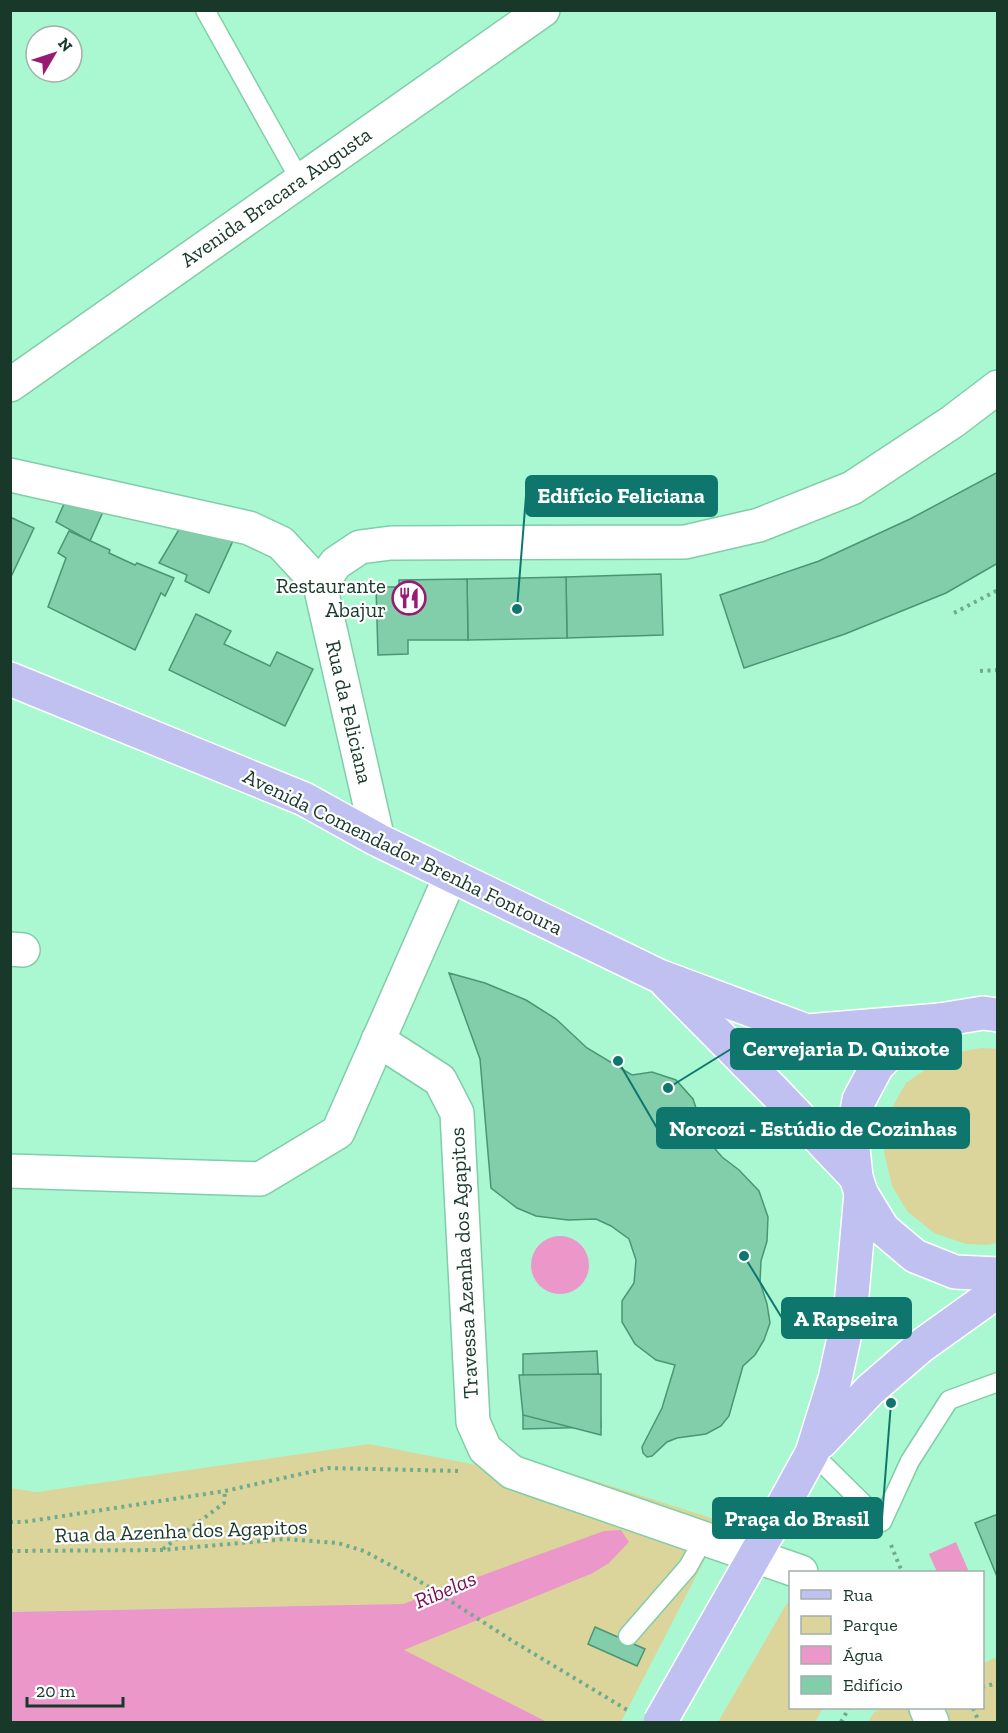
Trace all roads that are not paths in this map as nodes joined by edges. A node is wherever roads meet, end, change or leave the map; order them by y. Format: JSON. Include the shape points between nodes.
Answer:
{"nodes":[{"id":1,"x":205,"y":10,"type":"edge"},
{"id":2,"x":543,"y":10,"type":"edge"},
{"id":3,"x":300,"y":180,"type":"junction"},
{"id":4,"x":10,"y":385,"type":"edge"},
{"id":5,"x":998,"y":387,"type":"edge"},
{"id":6,"x":10,"y":475,"type":"edge"},
{"id":7,"x":320,"y":585,"type":"junction"},
{"id":8,"x":10,"y":679,"type":"edge"},
{"id":9,"x":378,"y":840,"type":"junction"},
{"id":10,"x":451,"y":875,"type":"junction"},
{"id":11,"x":659,"y":976,"type":"junction"},
{"id":12,"x":998,"y":1015,"type":"edge"},
{"id":13,"x":940,"y":1020,"type":"junction"},
{"id":14,"x":378,"y":1040,"type":"junction"},
{"id":15,"x":10,"y":1171,"type":"edge"},
{"id":16,"x":859,"y":1185,"type":"junction"},
{"id":17,"x":998,"y":1274,"type":"edge"},
{"id":18,"x":998,"y":1291,"type":"edge"},
{"id":19,"x":998,"y":1382,"type":"edge"},
{"id":20,"x":812,"y":1453,"type":"junction"},
{"id":21,"x":712,"y":1543,"type":"junction"},
{"id":22,"x":798,"y":1571,"type":"edge"},
{"id":23,"x":628,"y":1635,"type":"dead end"},
{"id":24,"x":646,"y":1718,"type":"edge"}],
"edges":[{"from":1,"to":3,"type":"lane"},
{"from":2,"to":3,"type":"street","name":"Avenida Bracara Augusta"},
{"from":3,"to":4,"type":"street","name":"Avenida Bracara Augusta"},
{"from":5,"to":7,"type":"street","via":[[852,488],[759,525],[685,542],[391,543],[360,547],[336,564]]},
{"from":6,"to":7,"type":"street","via":[[249,528],[281,543]]},
{"from":7,"to":9,"type":"street","name":"Rua da Feliciana"},
{"from":8,"to":9,"type":"main road","name":"Avenida Comendador Brenha Fontoura","via":[[304,800]]},
{"from":9,"to":10,"type":"main road","name":"Avenida Comendador Brenha Fontoura"},
{"from":10,"to":11,"type":"main road","name":"Avenida Comendador Brenha Fontoura"},
{"from":10,"to":14,"type":"street"},
{"from":11,"to":13,"type":"main road","name":"Avenida Comendador Brenha Fontoura","via":[[807,1031]]},
{"from":11,"to":16,"type":"main road","name":"Avenida Comendador Brenha Fontoura","via":[[773,1090]]},
{"from":12,"to":13,"type":"main road","via":[[983,1013]]},
{"from":13,"to":16,"type":"main road","via":[[905,1038],[877,1066],[859,1100],[852,1139]]},
{"from":14,"to":15,"type":"street","via":[[338,1132],[260,1179]]},
{"from":14,"to":21,"type":"street","name":"Travessa Azenha dos Agapitos","via":[[440,1080],[457,1113],[473,1422],[485,1449],[512,1472]]},
{"from":16,"to":17,"type":"main road","via":[[883,1229],[915,1256],[955,1272]]},
{"from":16,"to":20,"type":"main road","via":[[850,1306],[835,1379]]},
{"from":18,"to":20,"type":"main road","via":[[884,1377]]},
{"from":19,"to":20,"type":"lane","via":[[949,1400],[910,1461],[882,1522]]},
{"from":20,"to":24,"type":"main road","bridge":true,"via":[[779,1513]]},
{"from":21,"to":22,"type":"street"},
{"from":21,"to":23,"type":"lane"}]}
